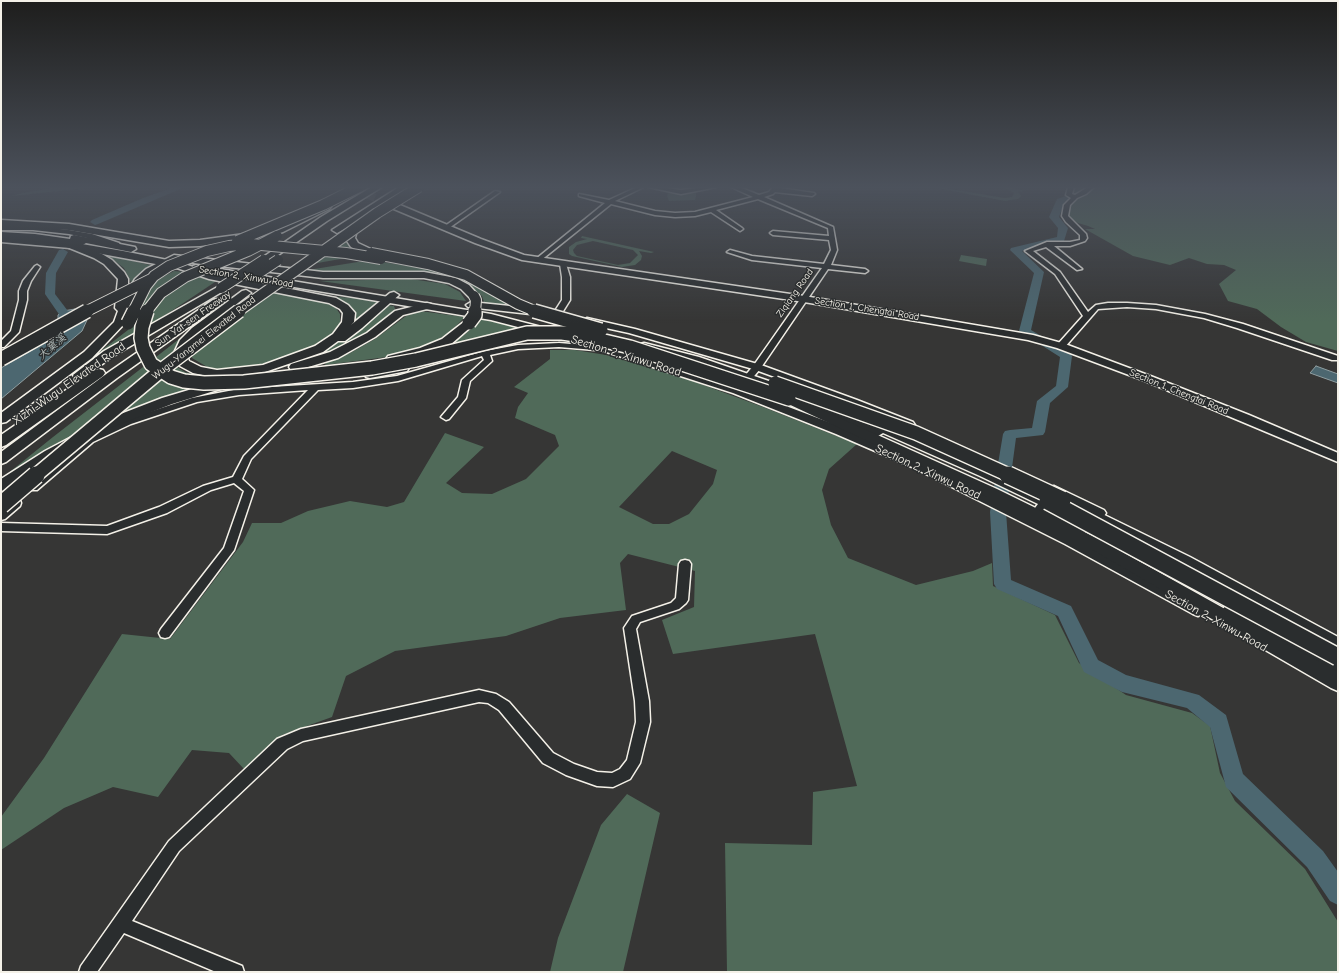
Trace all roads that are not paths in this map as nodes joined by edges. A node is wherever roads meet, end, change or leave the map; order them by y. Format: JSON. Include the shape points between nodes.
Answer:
{"nodes":[{"id":1,"x":7,"y":232,"type":"edge"},
{"id":2,"x":59,"y":232,"type":"edge"},
{"id":3,"x":101,"y":232,"type":"edge"},
{"id":4,"x":258,"y":232,"type":"edge"},
{"id":5,"x":264,"y":232,"type":"edge"},
{"id":6,"x":274,"y":232,"type":"edge"},
{"id":7,"x":283,"y":232,"type":"edge"},
{"id":8,"x":304,"y":232,"type":"edge"},
{"id":9,"x":319,"y":232,"type":"edge"},
{"id":10,"x":333,"y":232,"type":"edge"},
{"id":11,"x":350,"y":232,"type":"edge"},
{"id":12,"x":351,"y":232,"type":"edge"},
{"id":13,"x":460,"y":232,"type":"edge"},
{"id":14,"x":572,"y":232,"type":"edge"},
{"id":15,"x":832,"y":232,"type":"edge"},
{"id":16,"x":1081,"y":232,"type":"edge"},
{"id":17,"x":773,"y":233,"type":"dead end"},
{"id":18,"x":1,"y":235,"type":"edge"},
{"id":19,"x":832,"y":238,"type":"junction"},
{"id":20,"x":1,"y":239,"type":"edge"},
{"id":21,"x":82,"y":241,"type":"junction"},
{"id":22,"x":1047,"y":244,"type":"junction"},
{"id":23,"x":127,"y":251,"type":"junction"},
{"id":24,"x":730,"y":252,"type":"dead end"},
{"id":25,"x":538,"y":260,"type":"junction"},
{"id":26,"x":176,"y":262,"type":"junction"},
{"id":27,"x":163,"y":263,"type":"junction"},
{"id":28,"x":563,"y":264,"type":"junction"},
{"id":29,"x":827,"y":265,"type":"junction"},
{"id":30,"x":37,"y":267,"type":"dead end"},
{"id":31,"x":1079,"y":269,"type":"dead end"},
{"id":32,"x":866,"y":271,"type":"dead end"},
{"id":33,"x":289,"y":278,"type":"junction"},
{"id":34,"x":460,"y":284,"type":"junction"},
{"id":35,"x":221,"y":288,"type":"junction"},
{"id":36,"x":242,"y":290,"type":"junction"},
{"id":37,"x":299,"y":293,"type":"junction"},
{"id":38,"x":359,"y":295,"type":"junction"},
{"id":39,"x":391,"y":297,"type":"junction"},
{"id":40,"x":804,"y":299,"type":"junction"},
{"id":41,"x":427,"y":306,"type":"junction"},
{"id":42,"x":488,"y":312,"type":"junction"},
{"id":43,"x":1087,"y":316,"type":"junction"},
{"id":44,"x":559,"y":317,"type":"junction"},
{"id":45,"x":504,"y":320,"type":"junction"},
{"id":46,"x":101,"y":343,"type":"junction"},
{"id":47,"x":1,"y":345,"type":"edge"},
{"id":48,"x":1061,"y":346,"type":"junction"},
{"id":49,"x":518,"y":347,"type":"junction"},
{"id":50,"x":318,"y":349,"type":"junction"},
{"id":51,"x":610,"y":349,"type":"junction"},
{"id":52,"x":485,"y":353,"type":"junction"},
{"id":53,"x":657,"y":355,"type":"junction"},
{"id":54,"x":1335,"y":358,"type":"dead end"},
{"id":55,"x":1,"y":359,"type":"edge"},
{"id":56,"x":113,"y":375,"type":"junction"},
{"id":57,"x":747,"y":379,"type":"junction"},
{"id":58,"x":238,"y":380,"type":"junction"},
{"id":59,"x":314,"y":389,"type":"junction"},
{"id":60,"x":792,"y":395,"type":"junction"},
{"id":61,"x":31,"y":397,"type":"junction"},
{"id":62,"x":853,"y":402,"type":"junction"},
{"id":63,"x":129,"y":414,"type":"junction"},
{"id":64,"x":446,"y":416,"type":"dead end"},
{"id":65,"x":1,"y":419,"type":"edge"},
{"id":66,"x":1,"y":432,"type":"edge"},
{"id":67,"x":1,"y":442,"type":"edge"},
{"id":68,"x":924,"y":446,"type":"junction"},
{"id":69,"x":1338,"y":458,"type":"edge"},
{"id":70,"x":1,"y":459,"type":"edge"},
{"id":71,"x":1,"y":467,"type":"edge"},
{"id":72,"x":236,"y":479,"type":"junction"},
{"id":73,"x":1,"y":486,"type":"edge"},
{"id":74,"x":1,"y":505,"type":"edge"},
{"id":75,"x":1,"y":516,"type":"edge"},
{"id":76,"x":1,"y":527,"type":"edge"},
{"id":77,"x":685,"y":564,"type":"dead end"},
{"id":78,"x":165,"y":633,"type":"dead end"},
{"id":79,"x":1338,"y":639,"type":"edge"},
{"id":80,"x":1338,"y":646,"type":"edge"},
{"id":81,"x":1338,"y":659,"type":"edge"},
{"id":82,"x":1338,"y":670,"type":"edge"},
{"id":83,"x":1338,"y":682,"type":"edge"},
{"id":84,"x":1338,"y":690,"type":"edge"},
{"id":85,"x":121,"y":924,"type":"junction"},
{"id":86,"x":87,"y":972,"type":"edge"},
{"id":87,"x":236,"y":972,"type":"edge"}],
"edges":[{"from":1,"to":21,"type":"highway","via":[[63,236]]},
{"from":2,"to":21,"type":"main road"},
{"from":3,"to":5,"type":"highway","via":[[155,242],[200,243]]},
{"from":4,"to":55,"type":"highway","bridge":true,"via":[[166,271],[109,299]]},
{"from":6,"to":21,"type":"highway","via":[[226,244],[181,248]]},
{"from":7,"to":53,"type":"highway","bridge":true,"via":[[248,251],[185,277],[161,292],[146,313],[142,327],[143,348],[150,364],[170,377],[184,381],[244,382],[372,368],[527,333],[602,339]]},
{"from":8,"to":35,"type":"highway","name":"Sun Yat-sen Freeway","bridge":true},
{"from":9,"to":36,"type":"highway","name":"Sun Yat-sen Freeway","bridge":true,"via":[[278,260]]},
{"from":10,"to":36,"type":"highway"},
{"from":11,"to":74,"type":"highway","name":"Wugu-Yangmei Elevated Road","bridge":true,"via":[[164,368]]},
{"from":12,"to":44,"type":"highway","bridge":true,"via":[[350,238],[354,244],[371,253],[428,264],[466,275],[523,307]]},
{"from":13,"to":25,"type":"main road","name":"Section 1, Chengtai Road","via":[[522,257]]},
{"from":14,"to":25,"type":"street"},
{"from":15,"to":19,"type":"street"},
{"from":16,"to":22,"type":"street","via":[[1084,238],[1076,244]]},
{"from":17,"to":19,"type":"street"},
{"from":18,"to":21,"type":"highway"},
{"from":19,"to":29,"type":"street","name":"Ziqiang Road","via":[[834,250]]},
{"from":20,"to":21,"type":"main road"},
{"from":21,"to":23,"type":"highway"},
{"from":21,"to":46,"type":"highway","via":[[94,254],[108,262],[122,279],[121,308]]},
{"from":22,"to":31,"type":"street"},
{"from":22,"to":43,"type":"street","via":[[1028,251],[1058,273]]},
{"from":23,"to":26,"type":"main road","name":"Section 2, Xinwu Road"},
{"from":23,"to":27,"type":"main road"},
{"from":24,"to":29,"type":"street","via":[[752,258]]},
{"from":25,"to":28,"type":"main road","name":"Section 1, Chengtai Road"},
{"from":26,"to":27,"type":"highway"},
{"from":26,"to":33,"type":"main road","name":"Section 2, Xinwu Road"},
{"from":26,"to":34,"type":"highway","via":[[323,274],[424,275],[446,278]]},
{"from":26,"to":37,"type":"highway","via":[[213,278]]},
{"from":26,"to":38,"type":"main road","name":"Section 2, Xinwu Road"},
{"from":27,"to":46,"type":"highway","via":[[139,281],[118,323]]},
{"from":28,"to":40,"type":"main road","name":"Section 1, Chengtai Road"},
{"from":28,"to":44,"type":"street","via":[[566,300]]},
{"from":29,"to":32,"type":"street"},
{"from":29,"to":40,"type":"street","name":"Ziqiang Road"},
{"from":30,"to":47,"type":"street","via":[[23,291],[15,332]]},
{"from":33,"to":34,"type":"highway","via":[[359,279],[412,276]]},
{"from":33,"to":39,"type":"main road","name":"Section 2, Xinwu Road"},
{"from":34,"to":58,"type":"highway","bridge":true,"via":[[476,300],[475,315],[470,323],[446,342],[424,351],[364,364]]},
{"from":35,"to":66,"type":"highway","name":"Xizhi-Wugu Elevated Road","via":[[108,354]]},
{"from":35,"to":67,"type":"highway","name":"Sun Yat-sen Freeway"},
{"from":36,"to":50,"type":"highway","via":[[184,343],[180,353],[184,363],[205,372],[233,373],[265,368]]},
{"from":36,"to":56,"type":"highway","name":"Sun Yat-sen Freeway"},
{"from":37,"to":38,"type":"main road"},
{"from":37,"to":50,"type":"highway","via":[[332,300],[344,307],[349,314],[348,322],[337,336]]},
{"from":38,"to":39,"type":"main road","name":"Section 2, Xinwu Road"},
{"from":39,"to":41,"type":"main road","name":"Section 2, Xinwu Road"},
{"from":39,"to":42,"type":"main road","name":"Section 2, Xinwu Road"},
{"from":39,"to":50,"type":"highway","via":[[358,326],[338,340]]},
{"from":40,"to":48,"type":"main road","name":"Section 1, Chengtai Road","via":[[979,327]]},
{"from":40,"to":57,"type":"street","name":"Ziqiang Road"},
{"from":41,"to":42,"type":"main road","name":"Section 2, Xinwu Road"},
{"from":41,"to":58,"type":"highway","via":[[399,313],[371,335],[334,355],[306,365]]},
{"from":42,"to":44,"type":"main road","name":"Section 2, Xinwu Road"},
{"from":42,"to":45,"type":"main road","name":"Section 2, Xinwu Road"},
{"from":42,"to":57,"type":"main road","name":"Section 2, Xinwu Road","via":[[596,337]]},
{"from":43,"to":48,"type":"street"},
{"from":43,"to":54,"type":"street","via":[[1096,307],[1108,305],[1156,307],[1205,316]]},
{"from":44,"to":57,"type":"main road","name":"Section 2, Xinwu Road","via":[[638,333]]},
{"from":44,"to":60,"type":"highway","bridge":true,"via":[[702,359]]},
{"from":44,"to":61,"type":"highway","bridge":true,"via":[[536,315],[469,279],[438,270],[346,253],[252,244],[229,246],[207,250],[169,266],[154,276],[146,286],[125,328],[64,376]]},
{"from":45,"to":49,"type":"street","via":[[529,333],[528,338]]},
{"from":45,"to":51,"type":"main road","name":"Section 2, Xinwu Road"},
{"from":46,"to":61,"type":"highway"},
{"from":48,"to":69,"type":"main road","name":"Section 1, Chengtai Road","via":[[1203,401]]},
{"from":49,"to":51,"type":"street","via":[[559,345]]},
{"from":49,"to":52,"type":"street"},
{"from":51,"to":57,"type":"main road","name":"Section 2, Xinwu Road"},
{"from":52,"to":59,"type":"street","via":[[398,378]]},
{"from":52,"to":64,"type":"street","via":[[488,361],[466,380],[462,398]]},
{"from":53,"to":60,"type":"highway","bridge":true},
{"from":53,"to":63,"type":"highway","bridge":true,"via":[[582,341],[525,341],[366,375],[224,388]]},
{"from":56,"to":70,"type":"highway","name":"Sun Yat-sen Freeway"},
{"from":56,"to":71,"type":"highway","name":"Xizhi-Wugu Elevated Road"},
{"from":57,"to":62,"type":"main road","name":"Section 2, Xinwu Road"},
{"from":57,"to":68,"type":"main road","name":"Section 2, Xinwu Road","via":[[859,417]]},
{"from":57,"to":82,"type":"main road","name":"Section 2, Xinwu Road","via":[[855,422],[1005,489],[1152,565]]},
{"from":57,"to":84,"type":"main road","name":"Section 2, Xinwu Road","via":[[840,431],[904,459],[1070,540]]},
{"from":58,"to":63,"type":"highway","via":[[167,400]]},
{"from":59,"to":72,"type":"street","via":[[247,458]]},
{"from":59,"to":75,"type":"street","via":[[219,395],[170,407],[128,422],[90,440]]},
{"from":60,"to":80,"type":"highway","bridge":true,"via":[[863,412],[916,433],[1062,500],[1184,562]]},
{"from":60,"to":81,"type":"highway","bridge":true,"via":[[951,453],[1009,481],[1103,529]]},
{"from":60,"to":82,"type":"highway","via":[[1004,491],[1110,545]]},
{"from":60,"to":83,"type":"highway","via":[[1097,545]]},
{"from":61,"to":65,"type":"highway"},
{"from":62,"to":68,"type":"main road"},
{"from":62,"to":79,"type":"main road","name":"Section 2, Xinwu Road","via":[[1029,478]]},
{"from":63,"to":73,"type":"highway","via":[[56,450]]},
{"from":68,"to":81,"type":"main road","name":"Section 2, Xinwu Road","via":[[985,473],[1101,531]]},
{"from":72,"to":76,"type":"street","via":[[207,488],[162,510],[107,530]]},
{"from":72,"to":78,"type":"street","via":[[249,490],[229,550]]},
{"from":77,"to":85,"type":"street","via":[[682,600],[675,606],[636,619],[630,628],[643,722],[633,763],[625,774],[613,780],[598,779],[571,770],[548,758],[504,706],[491,698],[479,696],[301,735],[282,744],[174,846]]},
{"from":85,"to":86,"type":"street"},
{"from":85,"to":87,"type":"street"}]}
